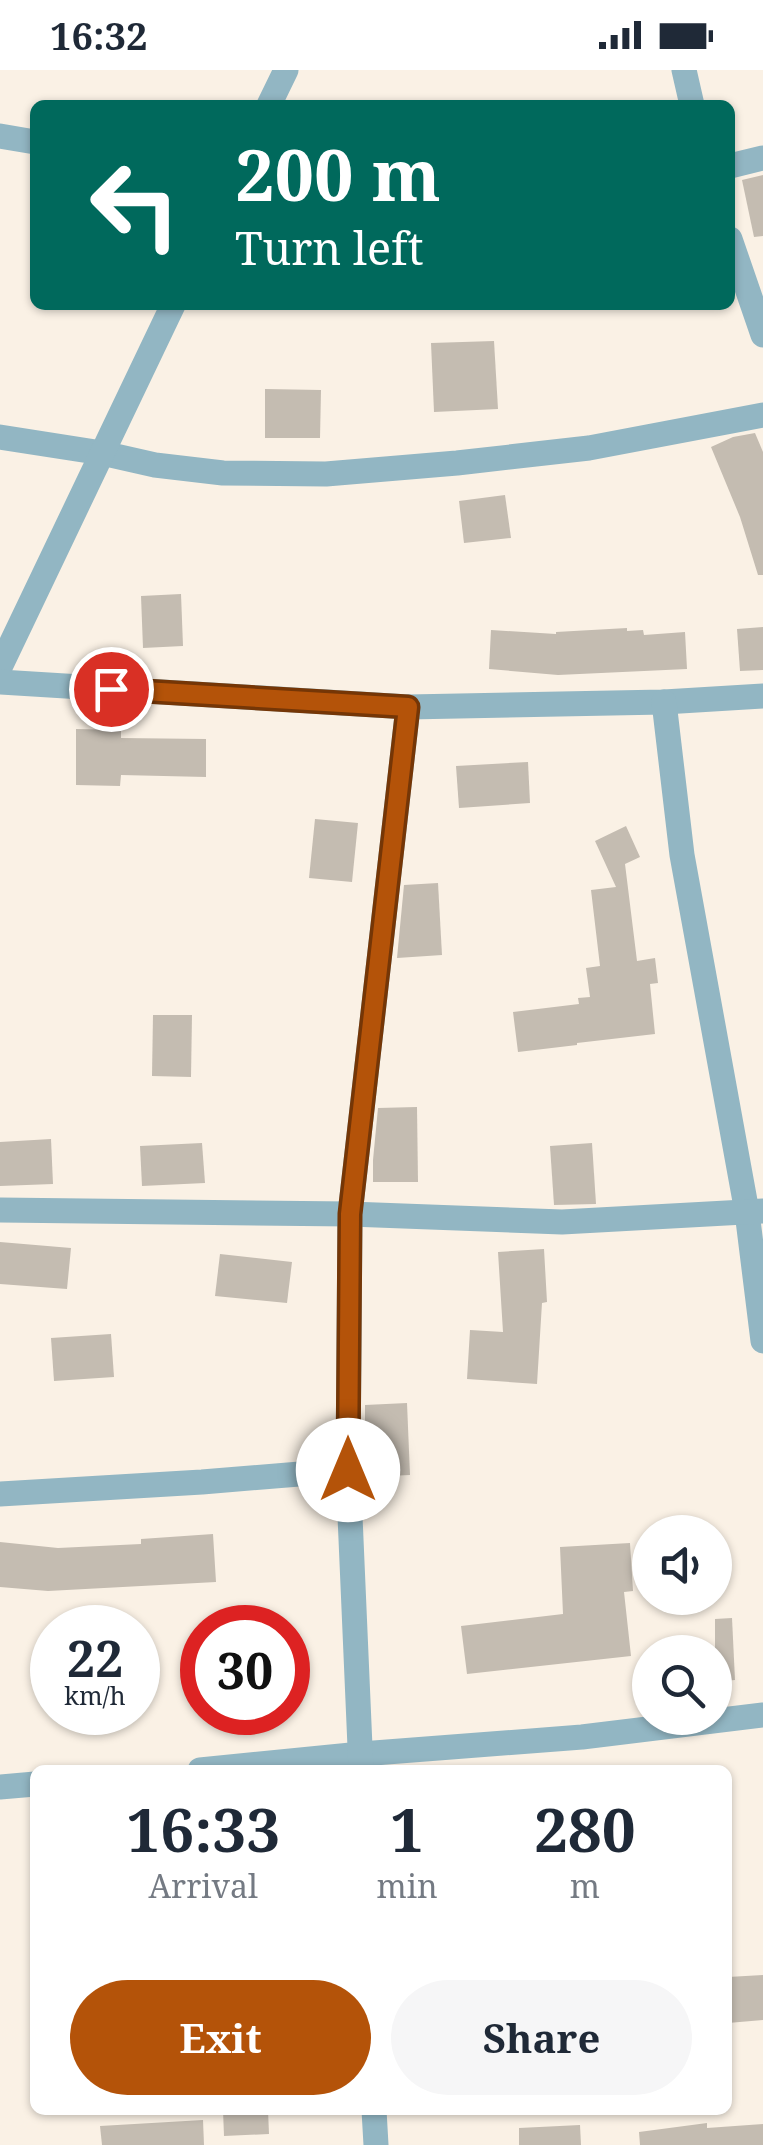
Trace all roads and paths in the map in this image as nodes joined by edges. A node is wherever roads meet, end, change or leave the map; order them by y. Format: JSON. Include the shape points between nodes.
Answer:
{"nodes":[{"id":1,"x":286,"y":70,"type":"edge"},
{"id":2,"x":684,"y":70,"type":"edge"},
{"id":3,"x":271,"y":100,"type":"edge"},
{"id":4,"x":691,"y":100,"type":"edge"},
{"id":5,"x":0,"y":136,"type":"edge"},
{"id":6,"x":30,"y":141,"type":"edge"},
{"id":7,"x":763,"y":158,"type":"edge"},
{"id":8,"x":735,"y":165,"type":"edge"},
{"id":9,"x":735,"y":253,"type":"edge"},
{"id":10,"x":171,"y":310,"type":"edge"},
{"id":11,"x":763,"y":334,"type":"edge"},
{"id":12,"x":763,"y":415,"type":"edge"},
{"id":13,"x":0,"y":437,"type":"edge"},
{"id":14,"x":102,"y":453,"type":"junction"},
{"id":15,"x":0,"y":667,"type":"edge"},
{"id":16,"x":0,"y":682,"type":"edge"},
{"id":17,"x":763,"y":696,"type":"edge"},
{"id":18,"x":664,"y":702,"type":"junction"},
{"id":19,"x":408,"y":707,"type":"junction"},
{"id":20,"x":0,"y":1210,"type":"edge"},
{"id":21,"x":755,"y":1212,"type":"edge"},
{"id":22,"x":350,"y":1214,"type":"junction"},
{"id":23,"x":763,"y":1341,"type":"edge"},
{"id":24,"x":348,"y":1470,"type":"junction"},
{"id":25,"x":0,"y":1494,"type":"edge"},
{"id":26,"x":763,"y":1715,"type":"edge"},
{"id":27,"x":361,"y":1762,"type":"edge"},
{"id":28,"x":301,"y":1765,"type":"edge"},
{"id":29,"x":30,"y":1784,"type":"edge"},
{"id":30,"x":0,"y":1787,"type":"edge"},
{"id":31,"x":374,"y":2115,"type":"edge"},
{"id":32,"x":376,"y":2145,"type":"edge"}],
"edges":[{"from":1,"to":3,"type":"street"},
{"from":2,"to":4,"type":"street"},
{"from":5,"to":6,"type":"street"},
{"from":7,"to":8,"type":"street"},
{"from":9,"to":11,"type":"street"},
{"from":10,"to":14,"type":"street"},
{"from":12,"to":14,"type":"street","via":[[589,448],[326,474],[224,473]]},
{"from":13,"to":14,"type":"street"},
{"from":14,"to":15,"type":"street"},
{"from":16,"to":19,"type":"street"},
{"from":17,"to":18,"type":"street"},
{"from":18,"to":19,"type":"street"},
{"from":18,"to":21,"type":"street","via":[[682,855]]},
{"from":19,"to":22,"type":"street"},
{"from":20,"to":22,"type":"street"},
{"from":21,"to":22,"type":"street","via":[[562,1222]]},
{"from":21,"to":23,"type":"street"},
{"from":22,"to":24,"type":"street"},
{"from":24,"to":25,"type":"street"},
{"from":24,"to":27,"type":"street"},
{"from":26,"to":27,"type":"street"},
{"from":27,"to":28,"type":"street"},
{"from":29,"to":30,"type":"street"},
{"from":31,"to":32,"type":"street"}]}
